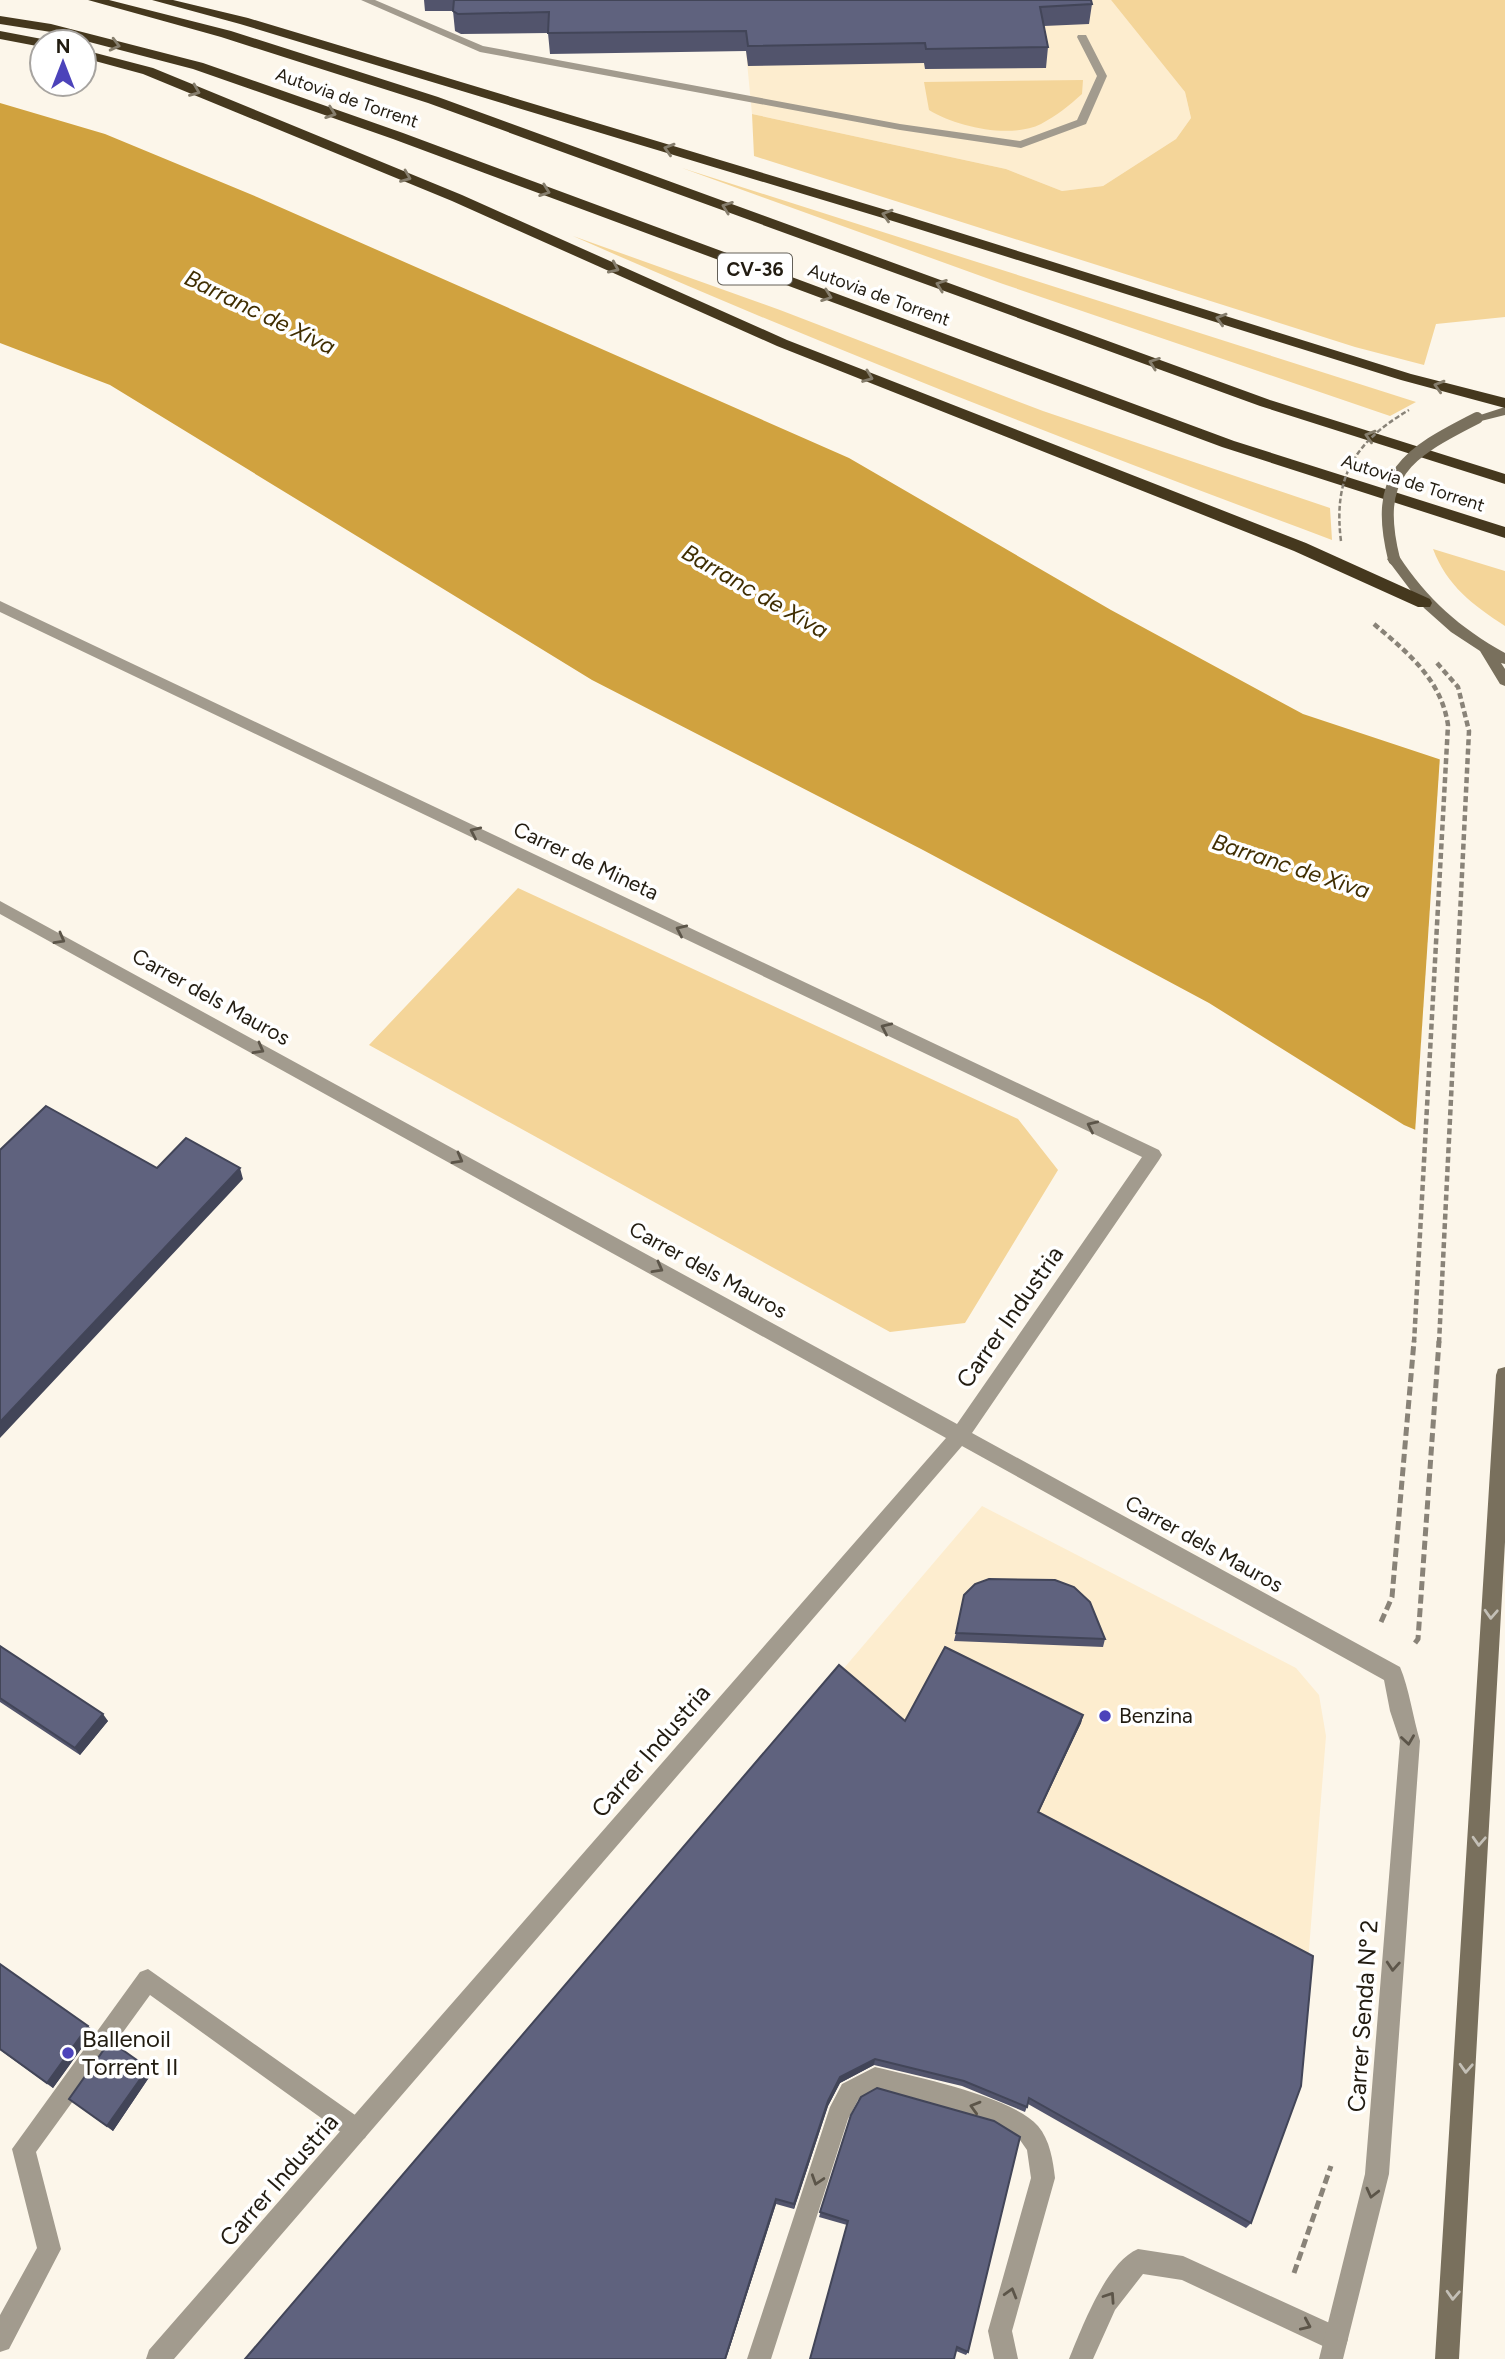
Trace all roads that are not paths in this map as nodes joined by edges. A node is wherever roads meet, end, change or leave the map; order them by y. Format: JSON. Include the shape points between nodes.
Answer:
{"nodes":[{"id":1,"x":94,"y":0,"type":"edge"},
{"id":2,"x":158,"y":0,"type":"edge"},
{"id":3,"x":366,"y":0,"type":"edge"},
{"id":4,"x":0,"y":20,"type":"edge"},
{"id":5,"x":0,"y":35,"type":"edge"},
{"id":6,"x":1082,"y":37,"type":"dead end"},
{"id":7,"x":28,"y":40,"type":"edge"},
{"id":8,"x":98,"y":58,"type":"edge"},
{"id":9,"x":1505,"y":403,"type":"edge"},
{"id":10,"x":1505,"y":411,"type":"edge"},
{"id":11,"x":1505,"y":479,"type":"edge"},
{"id":12,"x":1505,"y":533,"type":"edge"},
{"id":13,"x":1424,"y":603,"type":"junction"},
{"id":14,"x":0,"y":606,"type":"edge"},
{"id":15,"x":1486,"y":649,"type":"junction"},
{"id":16,"x":1505,"y":659,"type":"edge"},
{"id":17,"x":1505,"y":681,"type":"edge"},
{"id":18,"x":0,"y":906,"type":"edge"},
{"id":19,"x":1153,"y":1155,"type":"joint"},
{"id":20,"x":1505,"y":1375,"type":"edge"},
{"id":21,"x":960,"y":1435,"type":"junction"},
{"id":22,"x":1393,"y":1674,"type":"joint"},
{"id":23,"x":357,"y":2130,"type":"junction"},
{"id":24,"x":0,"y":2340,"type":"edge"},
{"id":25,"x":1334,"y":2349,"type":"edge"},
{"id":26,"x":158,"y":2359,"type":"edge"},
{"id":27,"x":760,"y":2359,"type":"edge"},
{"id":28,"x":1006,"y":2359,"type":"edge"},
{"id":29,"x":1082,"y":2359,"type":"edge"},
{"id":30,"x":1447,"y":2359,"type":"edge"}],
"edges":[{"from":11,"to":1,"type":"highway","name":"Autovia de Torrent","number":"CV-36","one_way":true,"via":[[1265,403],[433,100],[226,34]]},
{"from":9,"to":2,"type":"highway","one_way":true,"via":[[1393,373],[244,21]]},
{"from":3,"to":6,"type":"street","via":[[480,49],[1021,145],[1082,122],[1102,76]]},
{"from":4,"to":12,"type":"highway","name":"Autovia de Torrent","number":"CV-36","one_way":true,"via":[[198,66],[1228,444]]},
{"from":5,"to":7,"type":"highway"},
{"from":8,"to":13,"type":"highway","one_way":true,"via":[[148,71],[457,198],[782,343],[1342,565]]},
{"from":10,"to":13,"type":"main road","bridge":true,"via":[[1477,418],[1425,445],[1390,484],[1386,534],[1394,559]]},
{"from":13,"to":15,"type":"main road"},
{"from":19,"to":14,"type":"street","name":"Carrer de Mineta","one_way":true},
{"from":15,"to":16,"type":"main road"},
{"from":15,"to":17,"type":"main road"},
{"from":18,"to":21,"type":"street","name":"Carrer dels Mauros","one_way":true},
{"from":19,"to":21,"type":"street","name":"Carrer Industria"},
{"from":20,"to":30,"type":"main road","one_way":true},
{"from":21,"to":22,"type":"street","name":"Carrer dels Mauros"},
{"from":21,"to":23,"type":"street","name":"Carrer Industria"},
{"from":22,"to":25,"type":"street","name":"Carrer Senda Nº 2","one_way":true,"via":[[1410,1741],[1377,2174]]},
{"from":23,"to":24,"type":"street","via":[[148,1980],[24,2149],[49,2249]]},
{"from":23,"to":26,"type":"street","name":"Carrer Industria"},
{"from":29,"to":25,"type":"street","one_way":true,"via":[[1105,2301],[1138,2261],[1183,2268]]},
{"from":28,"to":27,"type":"street","one_way":true,"via":[[1000,2331],[1043,2178],[1041,2156],[1028,2132],[989,2110],[875,2078],[850,2092],[838,2115]]}]}
